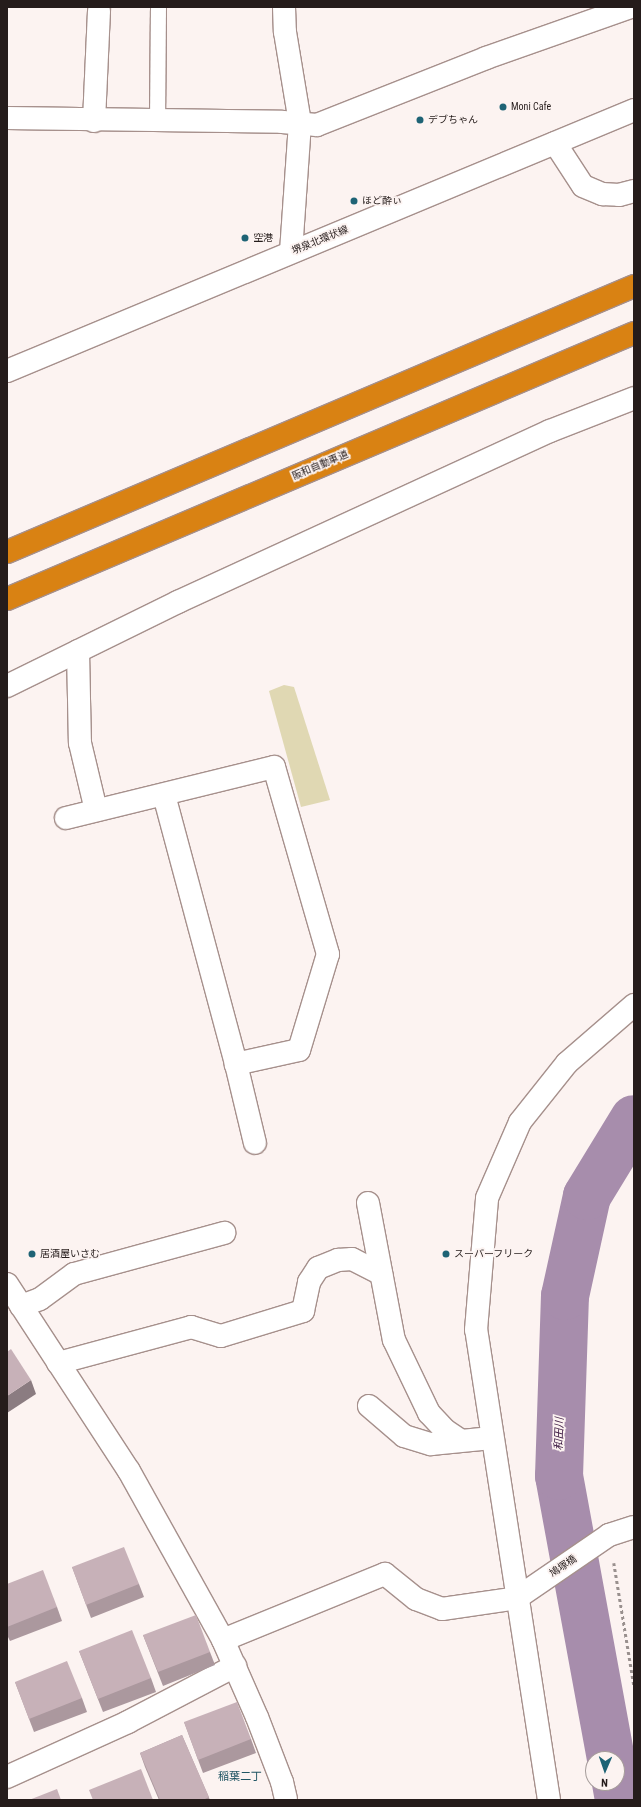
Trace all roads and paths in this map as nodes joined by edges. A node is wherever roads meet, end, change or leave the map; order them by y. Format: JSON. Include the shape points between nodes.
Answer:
{"nodes":[{"id":1,"x":158,"y":7,"type":"edge"},
{"id":2,"x":284,"y":7,"type":"edge"},
{"id":3,"x":631,"y":7,"type":"edge"},
{"id":4,"x":98,"y":11,"type":"dead end"},
{"id":5,"x":634,"y":110,"type":"edge"},
{"id":6,"x":7,"y":118,"type":"edge"},
{"id":7,"x":94,"y":121,"type":"junction"},
{"id":8,"x":157,"y":121,"type":"junction"},
{"id":9,"x":300,"y":123,"type":"junction"},
{"id":10,"x":555,"y":143,"type":"junction"},
{"id":11,"x":634,"y":191,"type":"edge"},
{"id":12,"x":291,"y":252,"type":"junction"},
{"id":13,"x":634,"y":286,"type":"edge"},
{"id":14,"x":634,"y":333,"type":"edge"},
{"id":15,"x":7,"y":371,"type":"edge"},
{"id":16,"x":634,"y":398,"type":"edge"},
{"id":17,"x":7,"y":552,"type":"edge"},
{"id":18,"x":7,"y":599,"type":"edge"},
{"id":19,"x":78,"y":651,"type":"junction"},
{"id":20,"x":7,"y":686,"type":"edge"},
{"id":21,"x":164,"y":795,"type":"junction"},
{"id":22,"x":96,"y":810,"type":"junction"},
{"id":23,"x":66,"y":818,"type":"dead end"},
{"id":24,"x":634,"y":1004,"type":"edge"},
{"id":25,"x":236,"y":1064,"type":"junction"},
{"id":26,"x":255,"y":1143,"type":"dead end"},
{"id":27,"x":368,"y":1203,"type":"dead end"},
{"id":28,"x":224,"y":1232,"type":"dead end"},
{"id":29,"x":382,"y":1274,"type":"junction"},
{"id":30,"x":7,"y":1284,"type":"edge"},
{"id":31,"x":21,"y":1306,"type":"junction"},
{"id":32,"x":58,"y":1363,"type":"junction"},
{"id":33,"x":369,"y":1406,"type":"dead end"},
{"id":34,"x":492,"y":1438,"type":"junction"},
{"id":35,"x":460,"y":1440,"type":"junction"},
{"id":36,"x":634,"y":1528,"type":"edge"},
{"id":37,"x":609,"y":1535,"type":"junction"},
{"id":38,"x":517,"y":1598,"type":"junction"},
{"id":39,"x":223,"y":1640,"type":"junction"},
{"id":40,"x":235,"y":1666,"type":"junction"},
{"id":41,"x":634,"y":1685,"type":"edge"},
{"id":42,"x":7,"y":1777,"type":"edge"},
{"id":43,"x":286,"y":1800,"type":"edge"},
{"id":44,"x":549,"y":1800,"type":"edge"}],
"edges":[{"from":1,"to":8,"type":"lane"},
{"from":2,"to":9,"type":"street","via":[[285,32]]},
{"from":3,"to":9,"type":"street","via":[[486,58],[317,125]]},
{"from":4,"to":7,"type":"street"},
{"from":5,"to":10,"type":"street","name":"堺泉北環状線"},
{"from":6,"to":7,"type":"street"},
{"from":7,"to":8,"type":"street"},
{"from":8,"to":9,"type":"street"},
{"from":9,"to":12,"type":"street"},
{"from":10,"to":11,"type":"street","via":[[583,186],[602,194],[619,196]]},
{"from":10,"to":12,"type":"street","name":"堺泉北環状線"},
{"from":12,"to":15,"type":"street","name":"堺泉北環状線"},
{"from":13,"to":17,"type":"highway"},
{"from":14,"to":18,"type":"highway","name":"阪和自動車道"},
{"from":16,"to":19,"type":"street","via":[[543,434],[178,602]]},
{"from":19,"to":20,"type":"street"},
{"from":19,"to":22,"type":"street","via":[[80,743]]},
{"from":21,"to":22,"type":"street"},
{"from":21,"to":25,"type":"street"},
{"from":21,"to":25,"type":"street","via":[[274,767],[328,954],[299,1050]]},
{"from":22,"to":23,"type":"street"},
{"from":24,"to":34,"type":"street","via":[[567,1063],[520,1122],[487,1198],[476,1330]]},
{"from":25,"to":26,"type":"street"},
{"from":27,"to":29,"type":"street"},
{"from":28,"to":31,"type":"street","via":[[74,1274],[40,1299]]},
{"from":29,"to":32,"type":"street","via":[[352,1259],[338,1260],[318,1268],[308,1282],[303,1311],[222,1336],[191,1327]]},
{"from":29,"to":35,"type":"street","via":[[394,1340],[416,1389],[429,1413],[445,1430]]},
{"from":30,"to":31,"type":"street"},
{"from":31,"to":32,"type":"street"},
{"from":32,"to":39,"type":"street","via":[[129,1471]]},
{"from":33,"to":35,"type":"street","via":[[404,1436],[431,1444]]},
{"from":34,"to":35,"type":"street"},
{"from":34,"to":38,"type":"street"},
{"from":36,"to":37,"type":"street","name":"鳩塚橋"},
{"from":37,"to":38,"type":"street","name":"鳩塚橋"},
{"from":37,"to":41,"type":"path"},
{"from":38,"to":39,"type":"street","via":[[442,1609],[416,1599],[385,1574]]},
{"from":38,"to":44,"type":"street"},
{"from":39,"to":40,"type":"street"},
{"from":40,"to":42,"type":"street","via":[[128,1722]]},
{"from":40,"to":43,"type":"street","via":[[282,1782]]}]}
